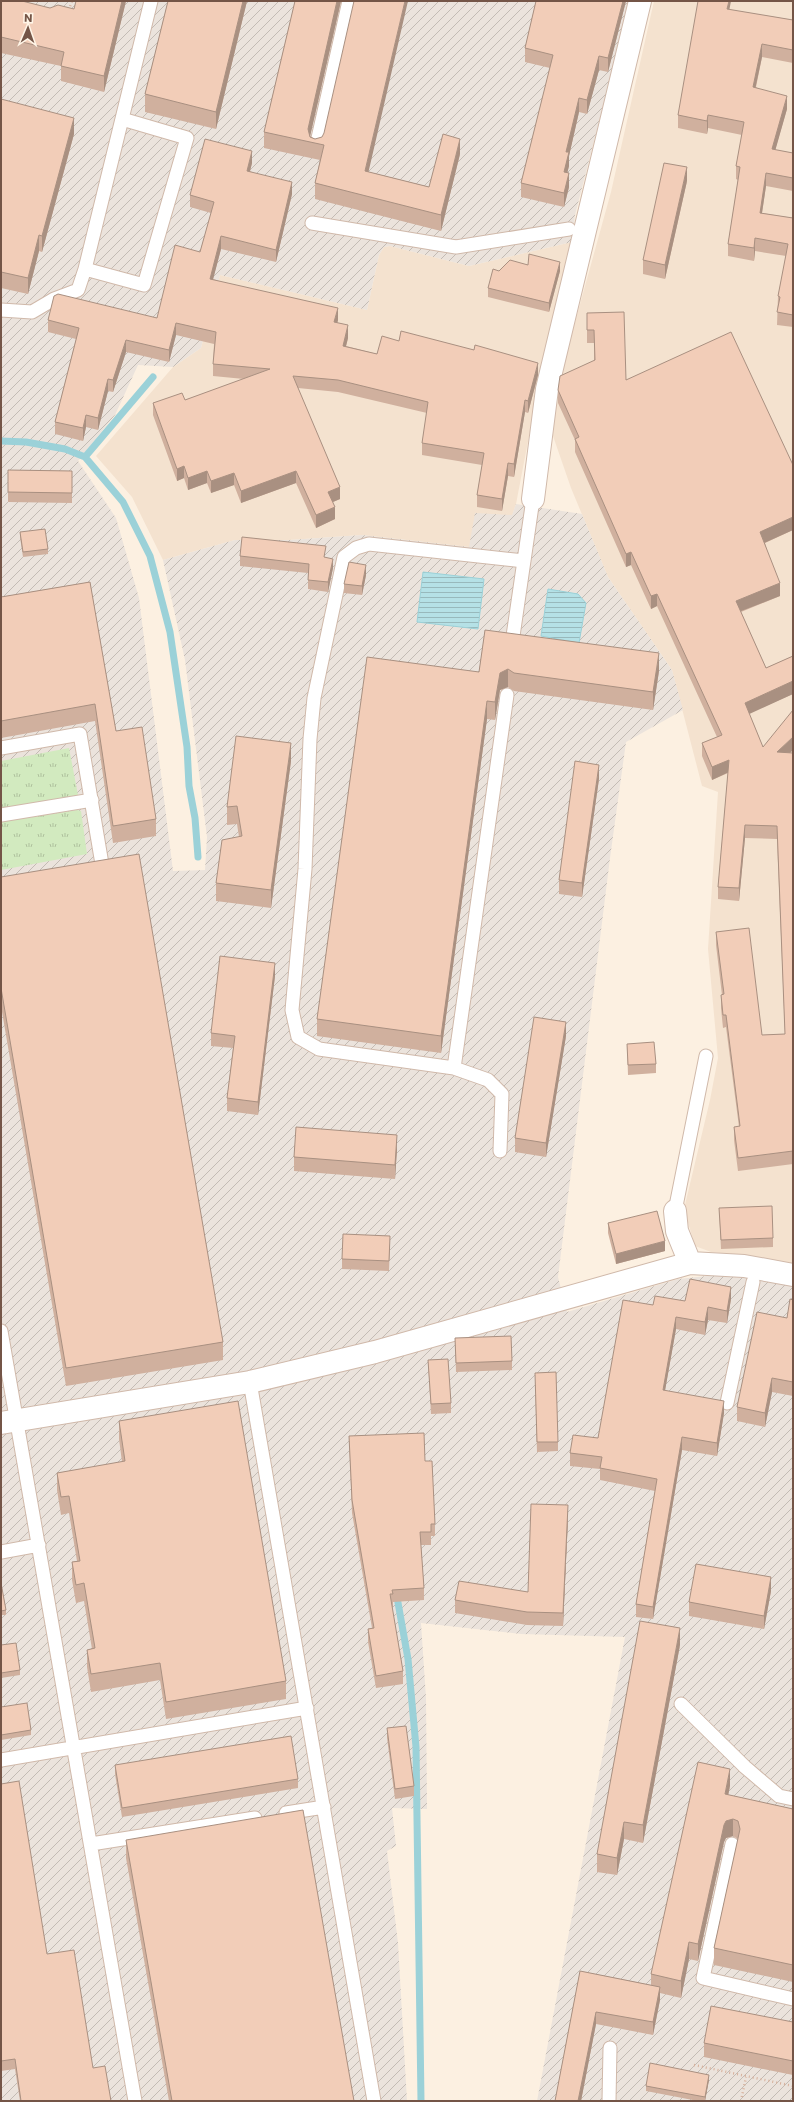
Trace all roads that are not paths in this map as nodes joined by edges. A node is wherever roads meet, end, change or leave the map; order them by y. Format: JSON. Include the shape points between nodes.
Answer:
{"nodes":[{"id":1,"x":151,"y":1,"type":"edge"},
{"id":2,"x":349,"y":1,"type":"edge"},
{"id":3,"x":640,"y":1,"type":"edge"},
{"id":4,"x":122,"y":119,"type":"junction"},
{"id":5,"x":316,"y":147,"type":"edge"},
{"id":6,"x":312,"y":223,"type":"dead end"},
{"id":7,"x":577,"y":228,"type":"junction"},
{"id":8,"x":85,"y":269,"type":"junction"},
{"id":9,"x":1,"y":310,"type":"edge"},
{"id":10,"x":533,"y":499,"type":"joint"},
{"id":11,"x":524,"y":561,"type":"junction"},
{"id":12,"x":513,"y":636,"type":"edge"},
{"id":13,"x":507,"y":695,"type":"dead end"},
{"id":14,"x":1,"y":748,"type":"edge"},
{"id":15,"x":92,"y":800,"type":"junction"},
{"id":16,"x":1,"y":815,"type":"edge"},
{"id":17,"x":87,"y":872,"type":"edge"},
{"id":18,"x":706,"y":1056,"type":"dead end"},
{"id":19,"x":454,"y":1068,"type":"junction"},
{"id":20,"x":500,"y":1151,"type":"dead end"},
{"id":21,"x":675,"y":1211,"type":"joint"},
{"id":22,"x":690,"y":1263,"type":"junction"},
{"id":23,"x":755,"y":1275,"type":"junction"},
{"id":24,"x":793,"y":1275,"type":"edge"},
{"id":25,"x":1,"y":1331,"type":"edge"},
{"id":26,"x":250,"y":1382,"type":"junction"},
{"id":27,"x":727,"y":1403,"type":"dead end"},
{"id":28,"x":9,"y":1422,"type":"edge"},
{"id":29,"x":39,"y":1545,"type":"junction"},
{"id":30,"x":1,"y":1552,"type":"edge"},
{"id":31,"x":681,"y":1704,"type":"dead end"},
{"id":32,"x":307,"y":1708,"type":"junction"},
{"id":33,"x":74,"y":1747,"type":"junction"},
{"id":34,"x":1,"y":1760,"type":"edge"},
{"id":35,"x":793,"y":1799,"type":"edge"},
{"id":36,"x":324,"y":1807,"type":"junction"},
{"id":37,"x":91,"y":1844,"type":"junction"},
{"id":38,"x":732,"y":1844,"type":"dead end"},
{"id":39,"x":793,"y":1999,"type":"edge"},
{"id":40,"x":610,"y":2048,"type":"dead end"},
{"id":41,"x":135,"y":2101,"type":"edge"},
{"id":42,"x":374,"y":2101,"type":"edge"},
{"id":43,"x":609,"y":2101,"type":"edge"}],
"edges":[{"from":1,"to":4,"type":"lane"},
{"from":2,"to":5,"type":"lane"},
{"from":3,"to":7,"type":"street"},
{"from":4,"to":8,"type":"lane"},
{"from":4,"to":8,"type":"lane","via":[[187,138],[144,285]]},
{"from":6,"to":7,"type":"lane","via":[[456,246]]},
{"from":7,"to":10,"type":"street","via":[[547,389]]},
{"from":8,"to":9,"type":"lane","via":[[78,290],[54,298],[32,312]]},
{"from":10,"to":11,"type":"lane"},
{"from":11,"to":12,"type":"lane"},
{"from":11,"to":19,"type":"lane","via":[[369,544],[356,548],[344,557],[314,698],[305,869],[292,1010],[298,1037],[319,1049]]},
{"from":13,"to":19,"type":"lane"},
{"from":14,"to":15,"type":"lane","via":[[80,734]]},
{"from":15,"to":16,"type":"lane"},
{"from":15,"to":17,"type":"lane","via":[[102,870]]},
{"from":18,"to":21,"type":"lane"},
{"from":19,"to":20,"type":"lane","via":[[488,1080],[502,1094]]},
{"from":21,"to":22,"type":"street","via":[[678,1231]]},
{"from":22,"to":23,"type":"street","via":[[744,1266]]},
{"from":22,"to":26,"type":"street","via":[[375,1352]]},
{"from":23,"to":24,"type":"street"},
{"from":23,"to":27,"type":"lane"},
{"from":25,"to":28,"type":"lane"},
{"from":26,"to":28,"type":"street"},
{"from":26,"to":32,"type":"lane"},
{"from":28,"to":29,"type":"lane"},
{"from":29,"to":30,"type":"lane"},
{"from":29,"to":33,"type":"lane"},
{"from":31,"to":35,"type":"lane","via":[[745,1767],[779,1796]]},
{"from":32,"to":33,"type":"lane"},
{"from":32,"to":36,"type":"lane"},
{"from":33,"to":34,"type":"lane"},
{"from":33,"to":37,"type":"lane"},
{"from":36,"to":37,"type":"lane"},
{"from":36,"to":42,"type":"lane"},
{"from":37,"to":41,"type":"lane"},
{"from":38,"to":39,"type":"lane","via":[[703,1978]]},
{"from":40,"to":43,"type":"lane"}]}
